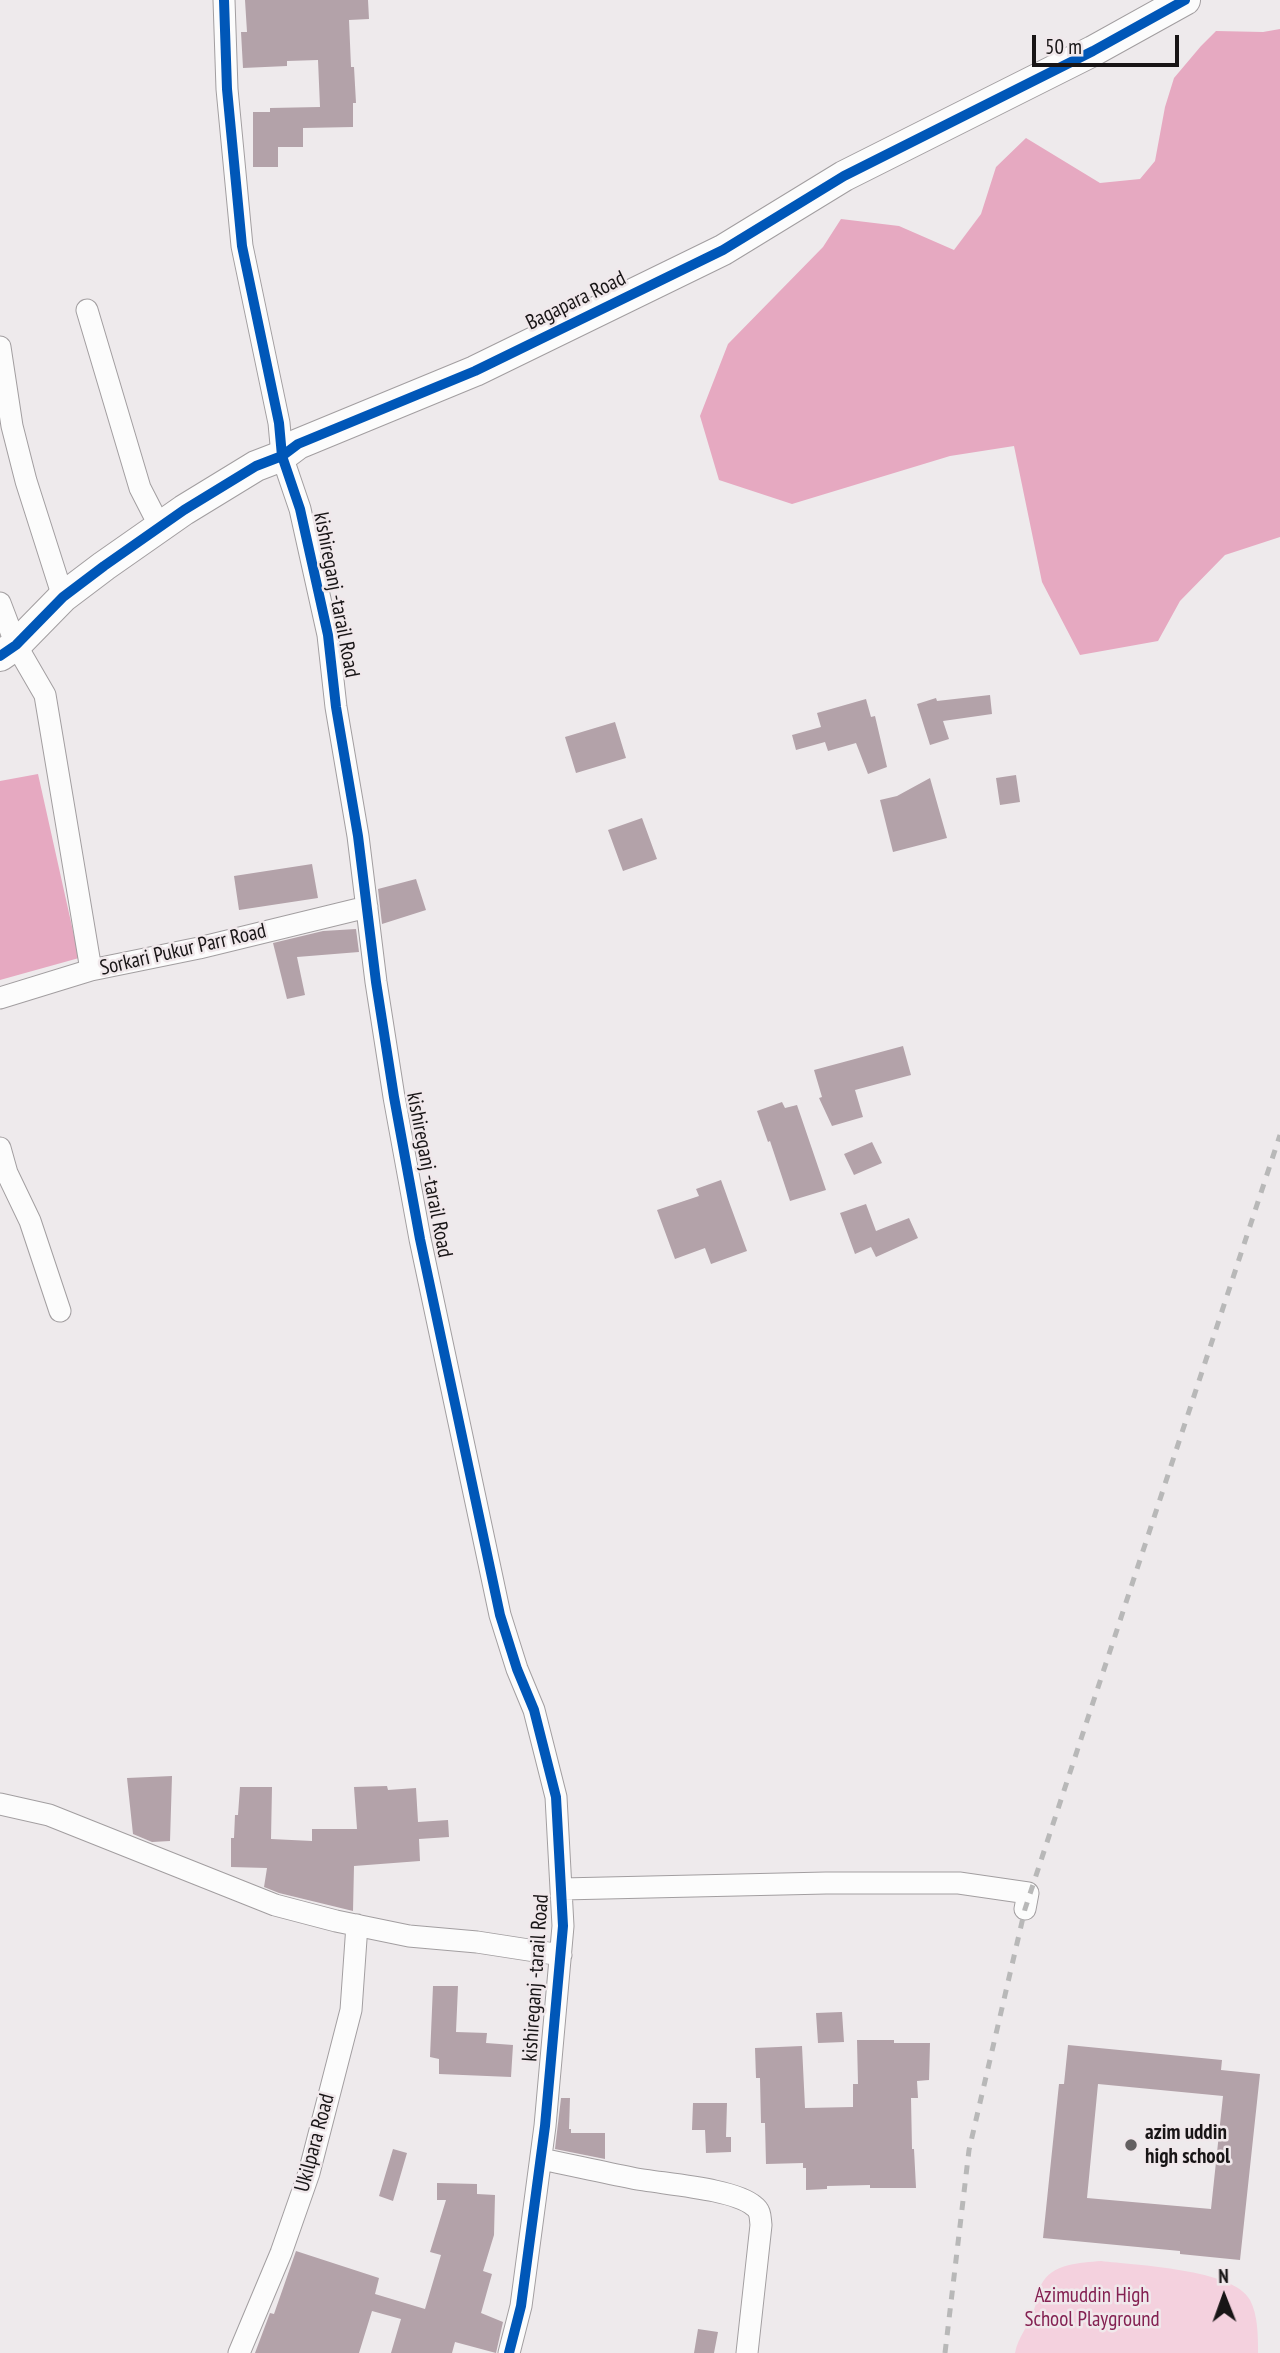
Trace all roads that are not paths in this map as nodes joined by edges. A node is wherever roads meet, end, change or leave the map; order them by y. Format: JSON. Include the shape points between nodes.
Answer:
{"nodes":[{"id":1,"x":224,"y":0,"type":"edge"},
{"id":2,"x":1185,"y":0,"type":"edge"},
{"id":3,"x":87,"y":310,"type":"dead end"},
{"id":4,"x":0,"y":347,"type":"edge"},
{"id":5,"x":282,"y":456,"type":"junction"},
{"id":6,"x":160,"y":527,"type":"junction"},
{"id":7,"x":63,"y":597,"type":"junction"},
{"id":8,"x":0,"y":603,"type":"edge"},
{"id":9,"x":8,"y":651,"type":"edge"},
{"id":10,"x":367,"y":907,"type":"junction"},
{"id":11,"x":91,"y":970,"type":"junction"},
{"id":12,"x":0,"y":998,"type":"edge"},
{"id":13,"x":0,"y":1148,"type":"edge"},
{"id":14,"x":60,"y":1311,"type":"dead end"},
{"id":15,"x":0,"y":1804,"type":"edge"},
{"id":16,"x":562,"y":1889,"type":"junction"},
{"id":17,"x":1025,"y":1909,"type":"dead end"},
{"id":18,"x":357,"y":1925,"type":"junction"},
{"id":19,"x":561,"y":1955,"type":"junction"},
{"id":20,"x":541,"y":2159,"type":"junction"},
{"id":21,"x":239,"y":2353,"type":"edge"},
{"id":22,"x":509,"y":2353,"type":"edge"},
{"id":23,"x":747,"y":2353,"type":"edge"}],
"edges":[{"from":1,"to":5,"type":"street","name":"kishireganj -tarail Road","via":[[227,89],[242,246]]},
{"from":2,"to":5,"type":"street","name":"Bagapara Road","via":[[844,176],[723,250],[475,371],[299,444]]},
{"from":3,"to":6,"type":"street","via":[[140,488]]},
{"from":4,"to":7,"type":"street","via":[[12,426]]},
{"from":5,"to":6,"type":"street","name":"Bagapara Road","via":[[256,466]]},
{"from":5,"to":10,"type":"street","name":"kishireganj -tarail Road","via":[[300,509],[328,635]]},
{"from":6,"to":7,"type":"street","name":"Bagapara Road"},
{"from":7,"to":9,"type":"street","name":"Bagapara Road"},
{"from":8,"to":9,"type":"street"},
{"from":9,"to":11,"type":"street","via":[[36,677],[45,695]]},
{"from":10,"to":11,"type":"street","name":"Sorkari Pukur Parr Road"},
{"from":10,"to":16,"type":"street","name":"kishireganj -tarail Road","via":[[420,1239],[500,1615],[534,1710],[556,1797]]},
{"from":11,"to":12,"type":"street","name":"Sorkari Pukur Parr Road"},
{"from":13,"to":14,"type":"street"},
{"from":15,"to":18,"type":"street","via":[[49,1815],[275,1905]]},
{"from":16,"to":17,"type":"street","via":[[958,1883],[1028,1893]]},
{"from":16,"to":19,"type":"street","name":"kishireganj -tarail Road"},
{"from":18,"to":19,"type":"street"},
{"from":18,"to":21,"type":"street","name":"Ukilpara Road","via":[[351,2010],[309,2173]]},
{"from":19,"to":20,"type":"street","name":"kishireganj -tarail Road"},
{"from":20,"to":22,"type":"street","name":"kishireganj -tarail Road","via":[[521,2306]]},
{"from":20,"to":23,"type":"street","via":[[720,2193],[753,2204],[760,2212],[761,2225]]}]}
